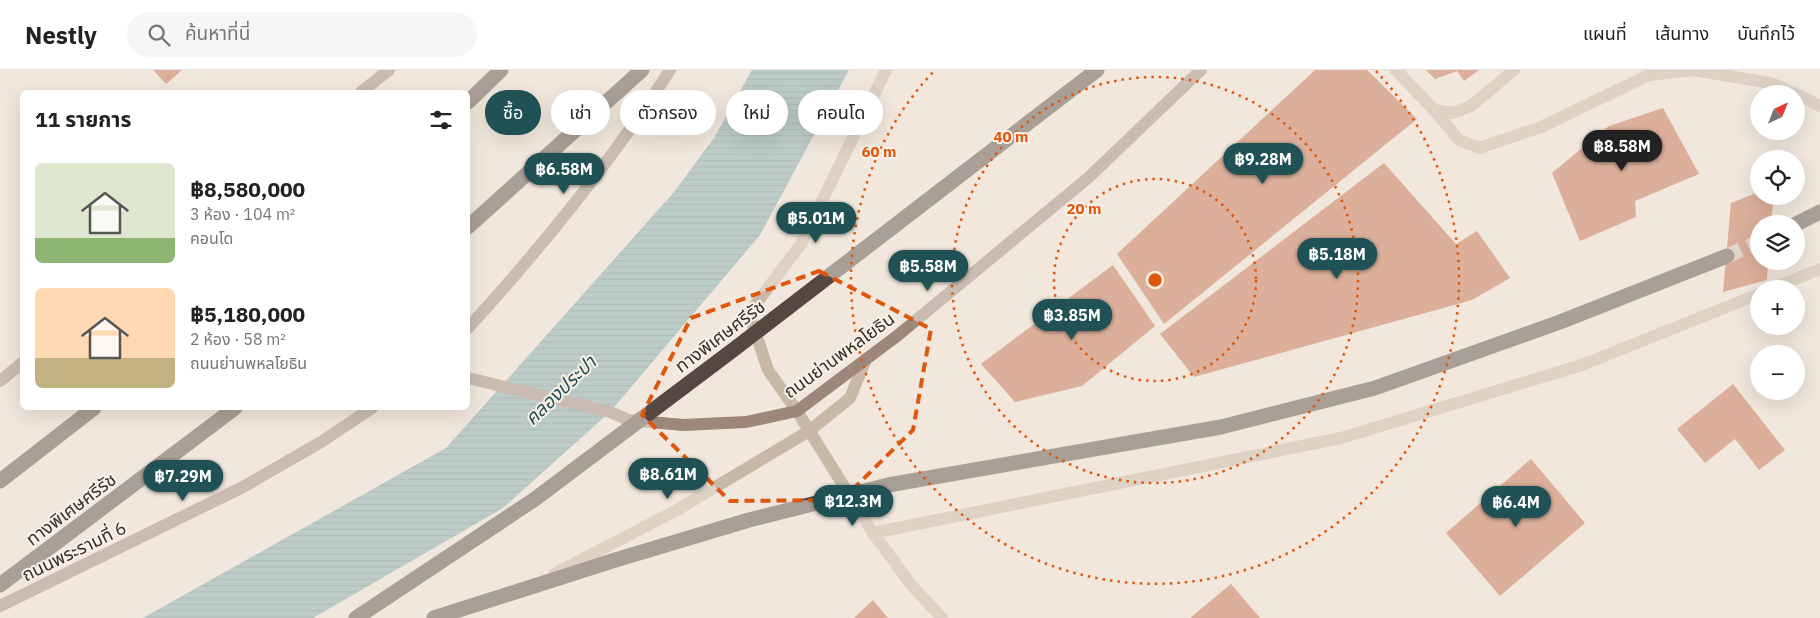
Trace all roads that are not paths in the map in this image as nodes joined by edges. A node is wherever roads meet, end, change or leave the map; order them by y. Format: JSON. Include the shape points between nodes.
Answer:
{"nodes":[{"id":1,"x":389,"y":70,"type":"edge"},
{"id":2,"x":501,"y":70,"type":"edge"},
{"id":3,"x":642,"y":70,"type":"edge"},
{"id":4,"x":670,"y":70,"type":"edge"},
{"id":5,"x":886,"y":70,"type":"edge"},
{"id":6,"x":1097,"y":70,"type":"edge"},
{"id":7,"x":1202,"y":70,"type":"edge"},
{"id":8,"x":1396,"y":70,"type":"edge"},
{"id":9,"x":1514,"y":70,"type":"edge"},
{"id":10,"x":375,"y":74,"type":"edge"},
{"id":11,"x":1776,"y":85,"type":"edge"},
{"id":12,"x":363,"y":90,"type":"edge"},
{"id":13,"x":1805,"y":98,"type":"edge"},
{"id":14,"x":470,"y":100,"type":"edge"},
{"id":15,"x":1820,"y":106,"type":"edge"},
{"id":16,"x":1434,"y":110,"type":"junction"},
{"id":17,"x":1820,"y":212,"type":"edge"},
{"id":18,"x":1805,"y":220,"type":"edge"},
{"id":19,"x":470,"y":225,"type":"edge"},
{"id":20,"x":1727,"y":256,"type":"tunnel mouth"},
{"id":21,"x":1820,"y":269,"type":"edge"},
{"id":22,"x":1793,"y":280,"type":"edge"},
{"id":23,"x":1750,"y":298,"type":"edge"},
{"id":24,"x":470,"y":326,"type":"edge"},
{"id":25,"x":866,"y":359,"type":"junction"},
{"id":26,"x":20,"y":365,"type":"edge"},
{"id":27,"x":473,"y":379,"type":"edge"},
{"id":28,"x":0,"y":381,"type":"edge"},
{"id":29,"x":91,"y":410,"type":"edge"},
{"id":30,"x":232,"y":410,"type":"edge"},
{"id":31,"x":369,"y":410,"type":"edge"},
{"id":32,"x":797,"y":412,"type":"junction"},
{"id":33,"x":809,"y":430,"type":"junction"},
{"id":34,"x":0,"y":481,"type":"edge"},
{"id":35,"x":873,"y":533,"type":"junction"},
{"id":36,"x":0,"y":585,"type":"edge"},
{"id":37,"x":0,"y":606,"type":"edge"},
{"id":38,"x":356,"y":618,"type":"edge"},
{"id":39,"x":434,"y":618,"type":"edge"},
{"id":40,"x":456,"y":618,"type":"edge"},
{"id":41,"x":942,"y":618,"type":"edge"}],
"edges":[{"from":1,"to":10,"type":"street"},
{"from":2,"to":14,"type":"highway"},
{"from":3,"to":19,"type":"highway"},
{"from":4,"to":24,"type":"street","via":[[642,114],[581,195],[520,271]]},
{"from":5,"to":32,"type":"street","via":[[801,244],[749,313],[768,370]]},
{"from":6,"to":38,"type":"highway","name":"ทางพิเศษศรีรัช","via":[[535,499]]},
{"from":7,"to":25,"type":"street","name":"ถนนย่านพหลโยธิน","via":[[1088,178]]},
{"from":8,"to":16,"type":"street"},
{"from":9,"to":16,"type":"street","via":[[1470,106],[1453,113]]},
{"from":10,"to":12,"type":"street"},
{"from":11,"to":16,"type":"street","via":[[1693,70],[1649,75],[1541,127],[1479,148],[1459,140]]},
{"from":13,"to":15,"type":"street"},
{"from":17,"to":18,"type":"highway"},
{"from":20,"to":39,"type":"highway","via":[[1560,322],[1375,388],[1221,427],[888,485],[750,520]]},
{"from":21,"to":22,"type":"street"},
{"from":23,"to":35,"type":"street","via":[[1582,365],[1341,438]]},
{"from":25,"to":32,"type":"street","name":"ถนนย่านพหลโยธิน"},
{"from":25,"to":33,"type":"street","via":[[850,398]]},
{"from":26,"to":28,"type":"street"},
{"from":27,"to":32,"type":"street","name":"ถนนย่านพหลโยธิน","via":[[610,412],[629,420],[683,425],[746,422]]},
{"from":29,"to":34,"type":"highway"},
{"from":30,"to":36,"type":"highway","name":"ทางพิเศษศรีรัช"},
{"from":31,"to":37,"type":"street","name":"ถนนพระรามที่ 6","via":[[243,487]]},
{"from":32,"to":33,"type":"street"},
{"from":33,"to":35,"type":"street"},
{"from":33,"to":40,"type":"street","via":[[678,510],[532,586]]},
{"from":35,"to":41,"type":"street","via":[[913,587]]}]}
